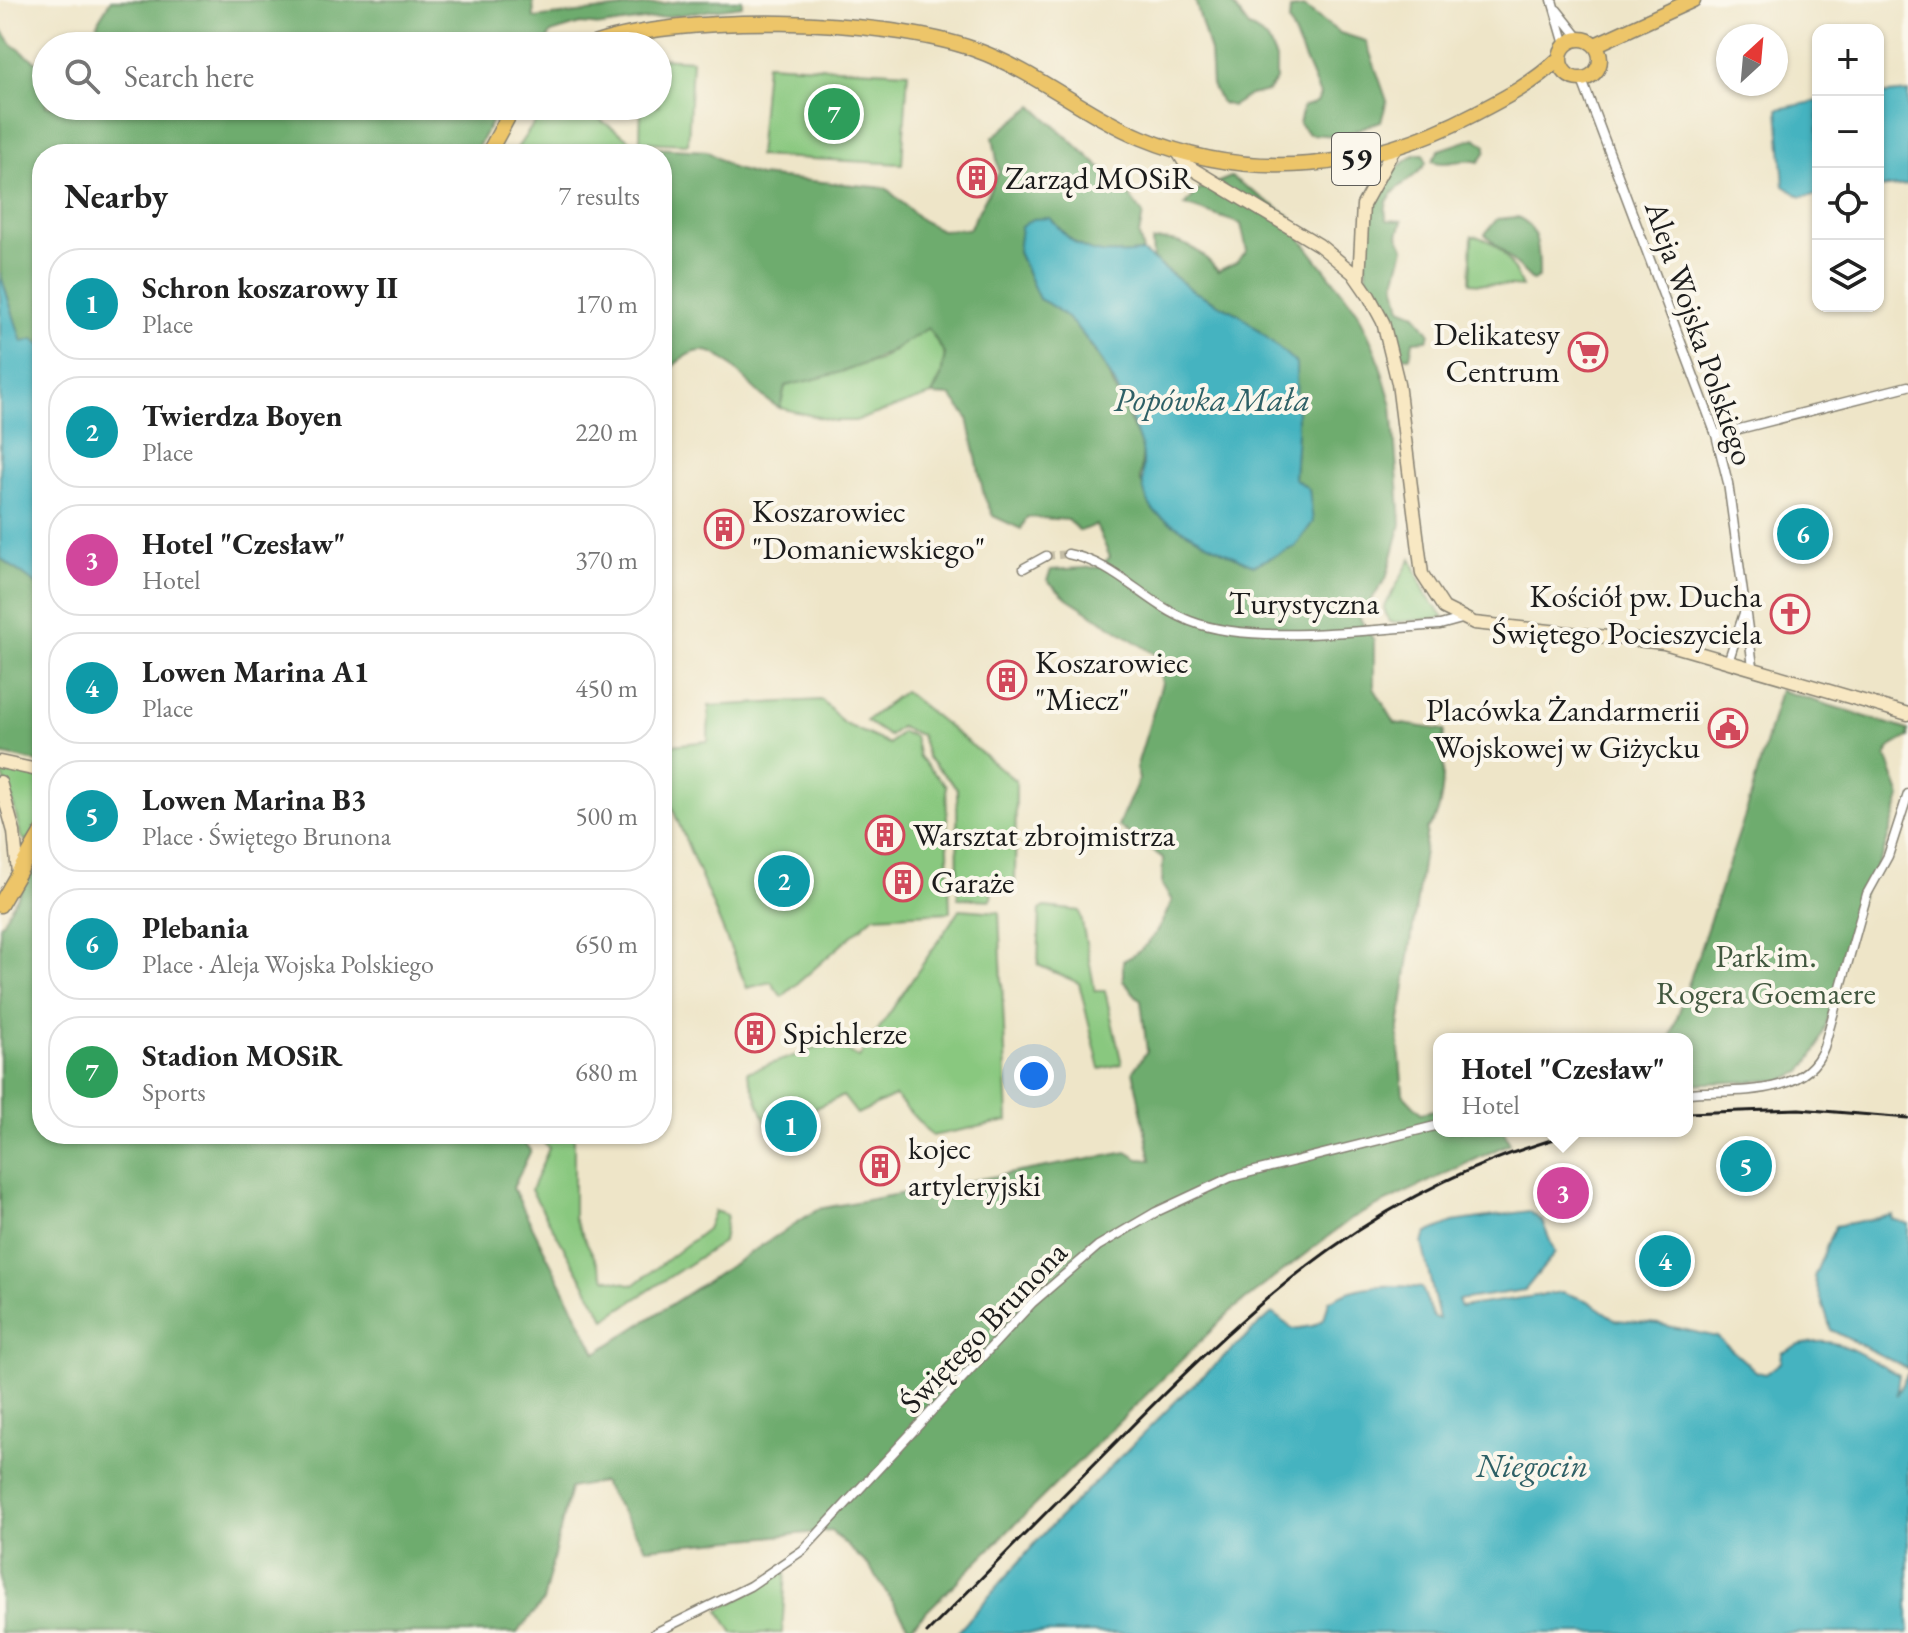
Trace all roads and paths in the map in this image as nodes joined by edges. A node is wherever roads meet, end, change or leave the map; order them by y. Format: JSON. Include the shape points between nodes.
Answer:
{"nodes":[{"id":1,"x":1693,"y":0,"type":"edge"},
{"id":2,"x":1553,"y":3,"type":"edge"},
{"id":3,"x":653,"y":32,"type":"edge"},
{"id":4,"x":1580,"y":39,"type":"junction"},
{"id":5,"x":1598,"y":51,"type":"junction"},
{"id":6,"x":1562,"y":52,"type":"junction"},
{"id":7,"x":1575,"y":77,"type":"junction"},
{"id":8,"x":1521,"y":90,"type":"junction"},
{"id":9,"x":506,"y":120,"type":"edge"},
{"id":10,"x":493,"y":144,"type":"edge"},
{"id":11,"x":1394,"y":149,"type":"junction"},
{"id":12,"x":1178,"y":152,"type":"junction"},
{"id":13,"x":1359,"y":280,"type":"junction"},
{"id":14,"x":1908,"y":386,"type":"edge"},
{"id":15,"x":1716,"y":435,"type":"junction"},
{"id":16,"x":1068,"y":554,"type":"tunnel mouth"},
{"id":17,"x":1046,"y":556,"type":"tunnel mouth"},
{"id":18,"x":1024,"y":568,"type":"dead end"},
{"id":19,"x":1745,"y":609,"type":"junction"},
{"id":20,"x":1462,"y":619,"type":"junction"},
{"id":21,"x":1729,"y":659,"type":"junction"},
{"id":22,"x":1753,"y":666,"type":"junction"},
{"id":23,"x":1908,"y":714,"type":"edge"},
{"id":24,"x":0,"y":762,"type":"edge"},
{"id":25,"x":32,"y":769,"type":"edge"},
{"id":26,"x":0,"y":782,"type":"edge"},
{"id":27,"x":1908,"y":794,"type":"edge"},
{"id":28,"x":32,"y":850,"type":"edge"},
{"id":29,"x":18,"y":874,"type":"junction"},
{"id":30,"x":0,"y":905,"type":"edge"},
{"id":31,"x":1693,"y":1092,"type":"edge"},
{"id":32,"x":1433,"y":1126,"type":"edge"},
{"id":33,"x":655,"y":1633,"type":"edge"}],
"edges":[{"from":1,"to":5,"type":"main road"},
{"from":2,"to":4,"type":"street"},
{"from":2,"to":6,"type":"street"},
{"from":3,"to":12,"type":"main road","number":"59","via":[[720,24],[904,31],[980,51],[1100,118]]},
{"from":4,"to":5,"type":"main road"},
{"from":4,"to":6,"type":"main road"},
{"from":5,"to":7,"type":"main road","via":[[1596,72]]},
{"from":6,"to":7,"type":"main road"},
{"from":6,"to":8,"type":"main road","number":"59"},
{"from":7,"to":8,"type":"main road","number":"59"},
{"from":7,"to":15,"type":"street","name":"Aleja Wojska Polskiego"},
{"from":8,"to":11,"type":"main road","number":"59"},
{"from":9,"to":10,"type":"main road"},
{"from":11,"to":12,"type":"main road","number":"59","via":[[1327,164],[1288,166],[1232,163]]},
{"from":11,"to":13,"type":"street","via":[[1363,205]]},
{"from":12,"to":13,"type":"street","via":[[1186,165],[1319,245]]},
{"from":13,"to":20,"type":"street","via":[[1383,322],[1398,383],[1422,574],[1436,600]]},
{"from":14,"to":15,"type":"street"},
{"from":15,"to":19,"type":"street","name":"Aleja Wojska Polskiego"},
{"from":16,"to":20,"type":"street","name":"Turystyczna","via":[[1098,562],[1190,621],[1214,628],[1320,631],[1440,625]]},
{"from":17,"to":18,"type":"street"},
{"from":19,"to":21,"type":"street","name":"Aleja Wojska Polskiego"},
{"from":19,"to":22,"type":"street","name":"Aleja Wojska Polskiego"},
{"from":20,"to":21,"type":"street","via":[[1642,639]]},
{"from":21,"to":22,"type":"street"},
{"from":22,"to":23,"type":"street"},
{"from":24,"to":25,"type":"street"},
{"from":26,"to":29,"type":"street"},
{"from":27,"to":31,"type":"street","via":[[1888,856],[1867,894],[1824,1047],[1813,1068],[1793,1083]]},
{"from":28,"to":29,"type":"main road"},
{"from":29,"to":30,"type":"main road"},
{"from":32,"to":33,"type":"street","name":"Świętego Brunona","via":[[1231,1177],[1098,1246],[1032,1303],[803,1550],[750,1586]]}]}
